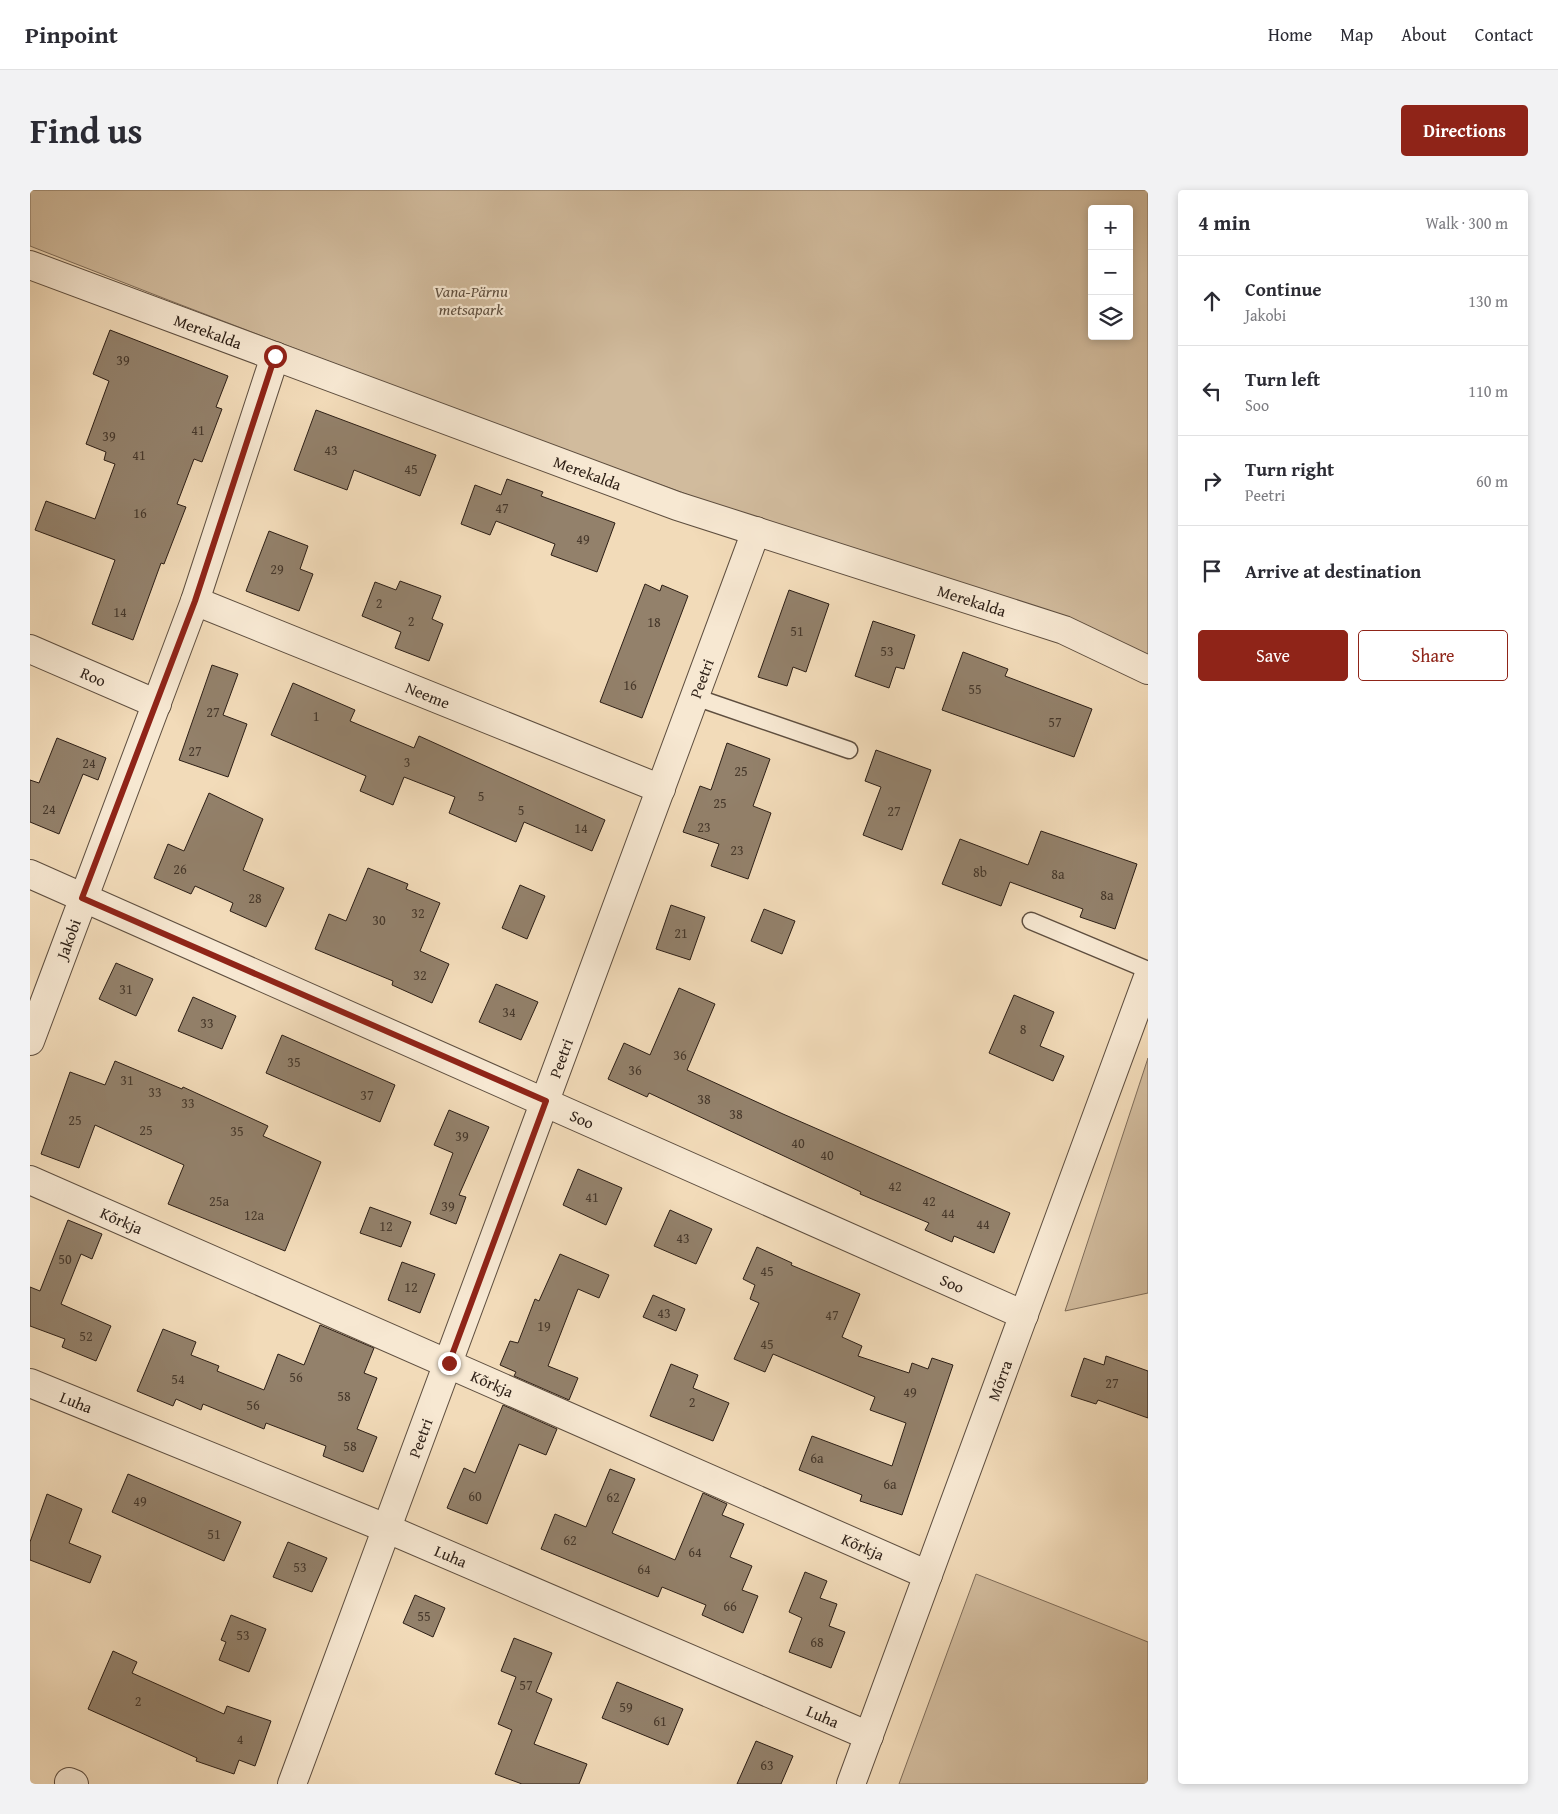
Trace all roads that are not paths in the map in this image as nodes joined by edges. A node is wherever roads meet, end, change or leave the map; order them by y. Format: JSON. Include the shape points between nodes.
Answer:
{"nodes":[{"id":1,"x":30,"y":265,"type":"edge"},
{"id":2,"x":275,"y":356,"type":"junction"},
{"id":3,"x":756,"y":531,"type":"junction"},
{"id":4,"x":195,"y":601,"type":"junction"},
{"id":5,"x":30,"y":649,"type":"edge"},
{"id":6,"x":1148,"y":670,"type":"edge"},
{"id":7,"x":695,"y":697,"type":"junction"},
{"id":8,"x":157,"y":704,"type":"junction"},
{"id":9,"x":848,"y":750,"type":"dead end"},
{"id":10,"x":661,"y":789,"type":"junction"},
{"id":11,"x":30,"y":874,"type":"edge"},
{"id":12,"x":82,"y":898,"type":"junction"},
{"id":13,"x":1031,"y":920,"type":"dead end"},
{"id":14,"x":1148,"y":970,"type":"edge"},
{"id":15,"x":1148,"y":978,"type":"edge"},
{"id":16,"x":30,"y":1041,"type":"edge"},
{"id":17,"x":546,"y":1101,"type":"junction"},
{"id":18,"x":30,"y":1180,"type":"edge"},
{"id":19,"x":1024,"y":1314,"type":"junction"},
{"id":20,"x":449,"y":1363,"type":"junction"},
{"id":21,"x":30,"y":1383,"type":"edge"},
{"id":22,"x":388,"y":1529,"type":"junction"},
{"id":23,"x":928,"y":1575,"type":"junction"},
{"id":24,"x":869,"y":1736,"type":"junction"},
{"id":25,"x":292,"y":1784,"type":"edge"},
{"id":26,"x":851,"y":1784,"type":"edge"}],
"edges":[{"from":1,"to":2,"type":"street","name":"Merekalda"},
{"from":2,"to":3,"type":"street","name":"Merekalda","via":[[677,506]]},
{"from":2,"to":4,"type":"street","name":"Jakobi"},
{"from":3,"to":6,"type":"street","name":"Merekalda","via":[[1064,630]]},
{"from":3,"to":7,"type":"street","name":"Peetri"},
{"from":4,"to":8,"type":"street","name":"Jakobi"},
{"from":4,"to":10,"type":"street","name":"Neeme"},
{"from":5,"to":8,"type":"street","name":"Roo"},
{"from":7,"to":9,"type":"lane"},
{"from":7,"to":10,"type":"street","name":"Peetri"},
{"from":8,"to":12,"type":"street","name":"Jakobi"},
{"from":10,"to":17,"type":"street","name":"Peetri"},
{"from":11,"to":12,"type":"street","name":"Soo"},
{"from":12,"to":16,"type":"street","name":"Jakobi"},
{"from":12,"to":17,"type":"street","name":"Soo"},
{"from":13,"to":14,"type":"lane"},
{"from":15,"to":19,"type":"street","name":"Mõrra"},
{"from":17,"to":19,"type":"street","name":"Soo"},
{"from":17,"to":20,"type":"street","name":"Peetri"},
{"from":18,"to":20,"type":"street","name":"Kõrkja"},
{"from":19,"to":23,"type":"street","name":"Mõrra"},
{"from":20,"to":22,"type":"street","name":"Peetri"},
{"from":20,"to":23,"type":"street","name":"Kõrkja"},
{"from":21,"to":22,"type":"street","name":"Luha"},
{"from":22,"to":24,"type":"street","name":"Luha"},
{"from":22,"to":25,"type":"street","name":"Peetri"},
{"from":23,"to":24,"type":"street","name":"Mõrra"},
{"from":24,"to":26,"type":"street","name":"Mõrra"}]}
